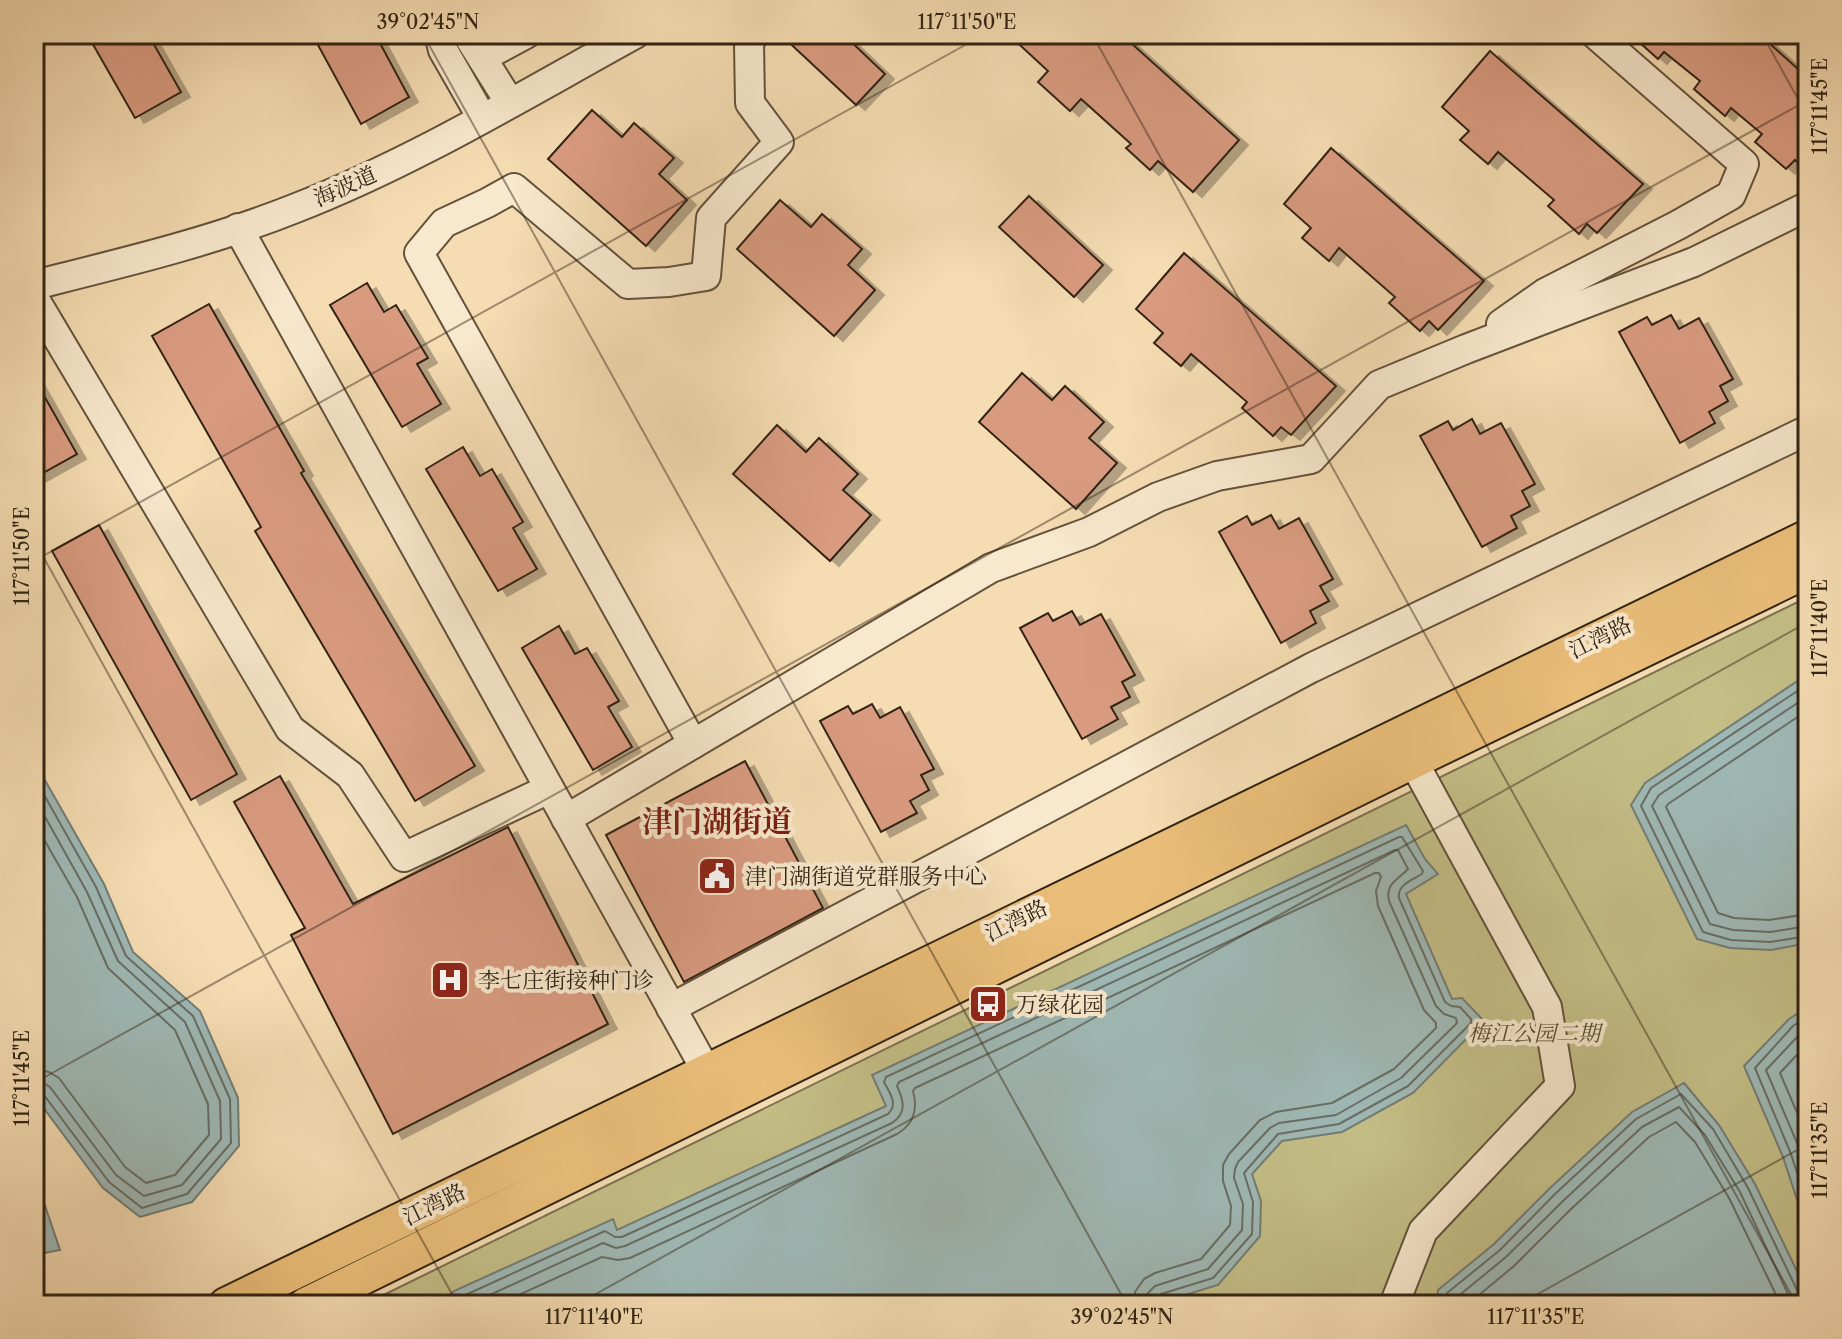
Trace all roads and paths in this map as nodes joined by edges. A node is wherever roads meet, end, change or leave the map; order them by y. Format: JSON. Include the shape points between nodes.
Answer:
{"nodes":[{"id":1,"x":439,"y":34,"type":"edge"},
{"id":2,"x":467,"y":34,"type":"edge"},
{"id":3,"x":526,"y":34,"type":"edge"},
{"id":4,"x":635,"y":34,"type":"edge"},
{"id":5,"x":754,"y":34,"type":"edge"},
{"id":6,"x":1595,"y":34,"type":"edge"},
{"id":7,"x":483,"y":57,"type":"junction"},
{"id":8,"x":510,"y":103,"type":"junction"},
{"id":9,"x":482,"y":118,"type":"junction"},
{"id":10,"x":1808,"y":206,"type":"edge"},
{"id":11,"x":238,"y":228,"type":"junction"},
{"id":12,"x":34,"y":285,"type":"edge"},
{"id":13,"x":34,"y":298,"type":"edge"},
{"id":14,"x":1466,"y":349,"type":"junction"},
{"id":15,"x":1808,"y":430,"type":"edge"},
{"id":16,"x":1808,"y":537,"type":"edge"},
{"id":17,"x":1808,"y":570,"type":"edge"},
{"id":18,"x":693,"y":744,"type":"junction"},
{"id":19,"x":1413,"y":761,"type":"junction"},
{"id":20,"x":549,"y":789,"type":"junction"},
{"id":21,"x":566,"y":819,"type":"junction"},
{"id":22,"x":671,"y":1008,"type":"junction"},
{"id":23,"x":706,"y":1070,"type":"junction"},
{"id":24,"x":723,"y":1101,"type":"junction"},
{"id":25,"x":226,"y":1305,"type":"edge"},
{"id":26,"x":306,"y":1305,"type":"edge"},
{"id":27,"x":1394,"y":1305,"type":"edge"}],
"edges":[{"from":1,"to":9,"type":"street"},
{"from":2,"to":7,"type":"street"},
{"from":3,"to":7,"type":"street"},
{"from":4,"to":8,"type":"street","name":"海波道"},
{"from":5,"to":18,"type":"street","via":[[749,43],[750,103],[779,142],[711,218],[706,276],[628,284],[514,188],[444,223],[419,253]]},
{"from":6,"to":14,"type":"street","via":[[1744,164],[1731,195],[1545,293]]},
{"from":7,"to":8,"type":"street"},
{"from":8,"to":9,"type":"street","name":"海波道"},
{"from":9,"to":11,"type":"street","name":"海波道","via":[[296,209]]},
{"from":10,"to":14,"type":"street","via":[[1694,262]]},
{"from":11,"to":12,"type":"street","name":"海波道"},
{"from":11,"to":20,"type":"street"},
{"from":13,"to":20,"type":"street","via":[[290,729],[350,775],[404,857]]},
{"from":14,"to":18,"type":"street","via":[[1379,385],[1311,459],[1217,476],[991,568]]},
{"from":15,"to":22,"type":"street","via":[[1311,668]]},
{"from":16,"to":23,"type":"main road","name":"江湾路"},
{"from":17,"to":19,"type":"main road","name":"江湾路"},
{"from":18,"to":21,"type":"street"},
{"from":19,"to":24,"type":"main road","name":"江湾路"},
{"from":19,"to":27,"type":"street","via":[[1547,1007],[1560,1086],[1423,1231]]},
{"from":20,"to":21,"type":"street"},
{"from":21,"to":22,"type":"street"},
{"from":22,"to":23,"type":"street"},
{"from":23,"to":24,"type":"street"},
{"from":23,"to":25,"type":"main road","name":"江湾路"},
{"from":24,"to":26,"type":"main road","name":"江湾路"}]}
